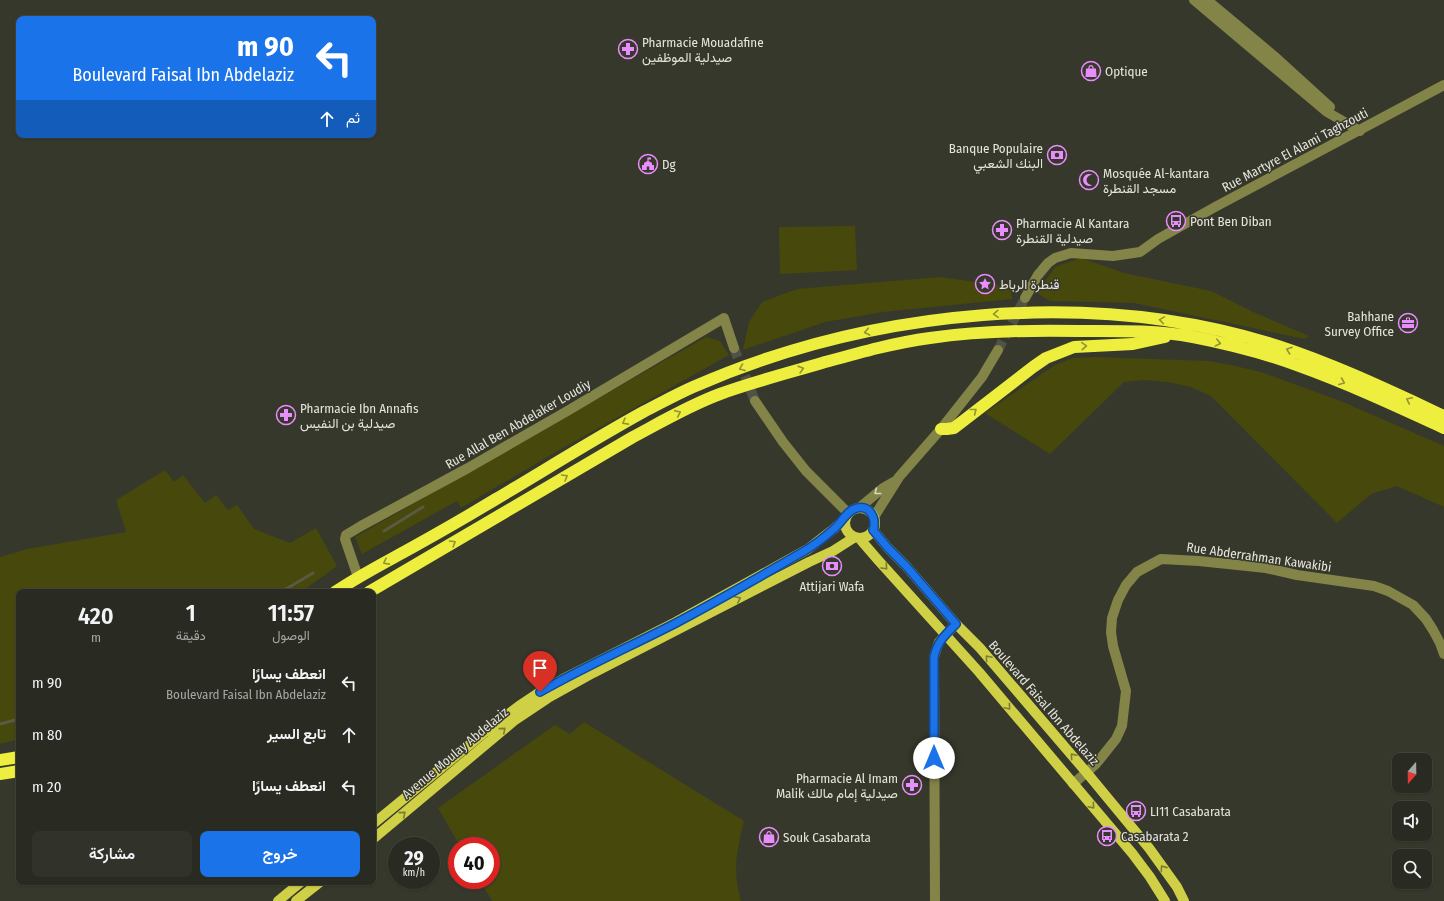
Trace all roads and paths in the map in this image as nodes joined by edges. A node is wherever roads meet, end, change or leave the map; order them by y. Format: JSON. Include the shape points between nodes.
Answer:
{"nodes":[{"id":1,"x":1194,"y":0,"type":"edge"},
{"id":2,"x":1207,"y":0,"type":"edge"},
{"id":3,"x":1444,"y":85,"type":"edge"},
{"id":4,"x":1336,"y":117,"type":"junction"},
{"id":5,"x":1360,"y":131,"type":"junction"},
{"id":6,"x":1025,"y":298,"type":"tunnel mouth"},
{"id":7,"x":1180,"y":335,"type":"junction"},
{"id":8,"x":734,"y":348,"type":"tunnel mouth"},
{"id":9,"x":998,"y":350,"type":"tunnel mouth"},
{"id":10,"x":755,"y":401,"type":"tunnel mouth"},
{"id":11,"x":1444,"y":416,"type":"edge"},
{"id":12,"x":1444,"y":428,"type":"edge"},
{"id":13,"x":941,"y":429,"type":"junction"},
{"id":14,"x":897,"y":480,"type":"junction"},
{"id":15,"x":859,"y":508,"type":"junction"},
{"id":16,"x":846,"y":516,"type":"junction"},
{"id":17,"x":874,"y":518,"type":"junction"},
{"id":18,"x":873,"y":530,"type":"junction"},
{"id":19,"x":857,"y":537,"type":"junction"},
{"id":20,"x":362,"y":574,"type":"junction"},
{"id":21,"x":340,"y":589,"type":"edge"},
{"id":22,"x":374,"y":589,"type":"edge"},
{"id":23,"x":956,"y":624,"type":"junction"},
{"id":24,"x":945,"y":635,"type":"junction"},
{"id":25,"x":1444,"y":654,"type":"edge"},
{"id":26,"x":16,"y":757,"type":"edge"},
{"id":27,"x":0,"y":760,"type":"edge"},
{"id":28,"x":16,"y":771,"type":"edge"},
{"id":29,"x":1087,"y":773,"type":"junction"},
{"id":30,"x":0,"y":774,"type":"edge"},
{"id":31,"x":1073,"y":784,"type":"junction"},
{"id":32,"x":376,"y":822,"type":"edge"},
{"id":33,"x":376,"y":835,"type":"edge"},
{"id":34,"x":297,"y":885,"type":"edge"},
{"id":35,"x":316,"y":885,"type":"edge"},
{"id":36,"x":278,"y":901,"type":"edge"},
{"id":37,"x":296,"y":901,"type":"edge"},
{"id":38,"x":935,"y":901,"type":"edge"},
{"id":39,"x":1165,"y":901,"type":"edge"},
{"id":40,"x":1184,"y":901,"type":"edge"}],
"edges":[{"from":1,"to":4,"type":"street","via":[[1326,112]]},
{"from":2,"to":4,"type":"street","via":[[1320,97],[1332,108]]},
{"from":3,"to":5,"type":"street","name":"Rue Martyre El Alami Taghzouti"},
{"from":4,"to":5,"type":"street"},
{"from":5,"to":6,"type":"street","name":"Rue Martyre El Alami Taghzouti","via":[[1214,207],[1140,252],[1113,256],[1071,253],[1054,258],[1038,275]]},
{"from":7,"to":12,"type":"highway","one_way":true,"via":[[1298,365]]},
{"from":13,"to":7,"type":"highway","one_way":true,"via":[[954,428],[1033,367],[1059,352],[1074,347],[1133,344]]},
{"from":22,"to":7,"type":"highway","one_way":true,"via":[[671,416],[720,394],[877,348],[929,338],[1029,330],[1123,330]]},
{"from":8,"to":20,"type":"street","name":"Rue Allal Ben Abdelaker Loudiy","via":[[724,318],[468,468],[346,535],[345,539],[353,560]]},
{"from":9,"to":13,"type":"street","via":[[982,377]]},
{"from":10,"to":16,"type":"street","via":[[783,442]]},
{"from":11,"to":20,"type":"highway","one_way":true,"via":[[1314,359],[1220,330],[1187,323],[1125,316],[1035,313],[919,322],[801,347],[691,387],[611,430],[497,499]]},
{"from":13,"to":14,"type":"street"},
{"from":14,"to":15,"type":"street","one_way":true},
{"from":14,"to":17,"type":"street"},
{"from":15,"to":16,"type":"main road"},
{"from":15,"to":17,"type":"main road","via":[[869,511]]},
{"from":16,"to":19,"type":"main road","via":[[844,524],[848,532]]},
{"from":16,"to":32,"type":"main road","name":"Avenue Moulay Abdelaziz","via":[[808,549],[676,622],[540,692],[496,723]]},
{"from":17,"to":18,"type":"main road"},
{"from":18,"to":19,"type":"main road","via":[[867,536]]},
{"from":18,"to":23,"type":"main road","name":"Boulevard Faisal Ibn Abdelaziz"},
{"from":19,"to":24,"type":"main road","one_way":true},
{"from":33,"to":19,"type":"main road","name":"Avenue Moulay Abdelaziz","one_way":true,"via":[[514,720],[548,698]]},
{"from":20,"to":21,"type":"highway"},
{"from":23,"to":24,"type":"street"},
{"from":29,"to":23,"type":"main road","name":"Boulevard Faisal Ibn Abdelaziz","one_way":true,"via":[[980,648]]},
{"from":24,"to":31,"type":"main road","one_way":true},
{"from":24,"to":38,"type":"street","via":[[935,649],[934,657]]},
{"from":25,"to":29,"type":"street","name":"Rue Abderrahman Kawakibi","via":[[1433,630],[1413,605],[1374,586],[1266,568],[1161,559],[1137,572],[1118,600],[1110,632],[1126,691],[1122,726],[1116,739]]},
{"from":26,"to":27,"type":"highway"},
{"from":28,"to":30,"type":"highway"},
{"from":29,"to":31,"type":"street","name":"Rue Abderrahman Kawakibi"},
{"from":40,"to":29,"type":"main road","name":"Boulevard Faisal Ibn Abdelaziz","one_way":true,"via":[[1149,848]]},
{"from":31,"to":39,"type":"main road","one_way":true,"via":[[1132,853]]},
{"from":34,"to":36,"type":"main road"},
{"from":35,"to":37,"type":"main road"}]}
